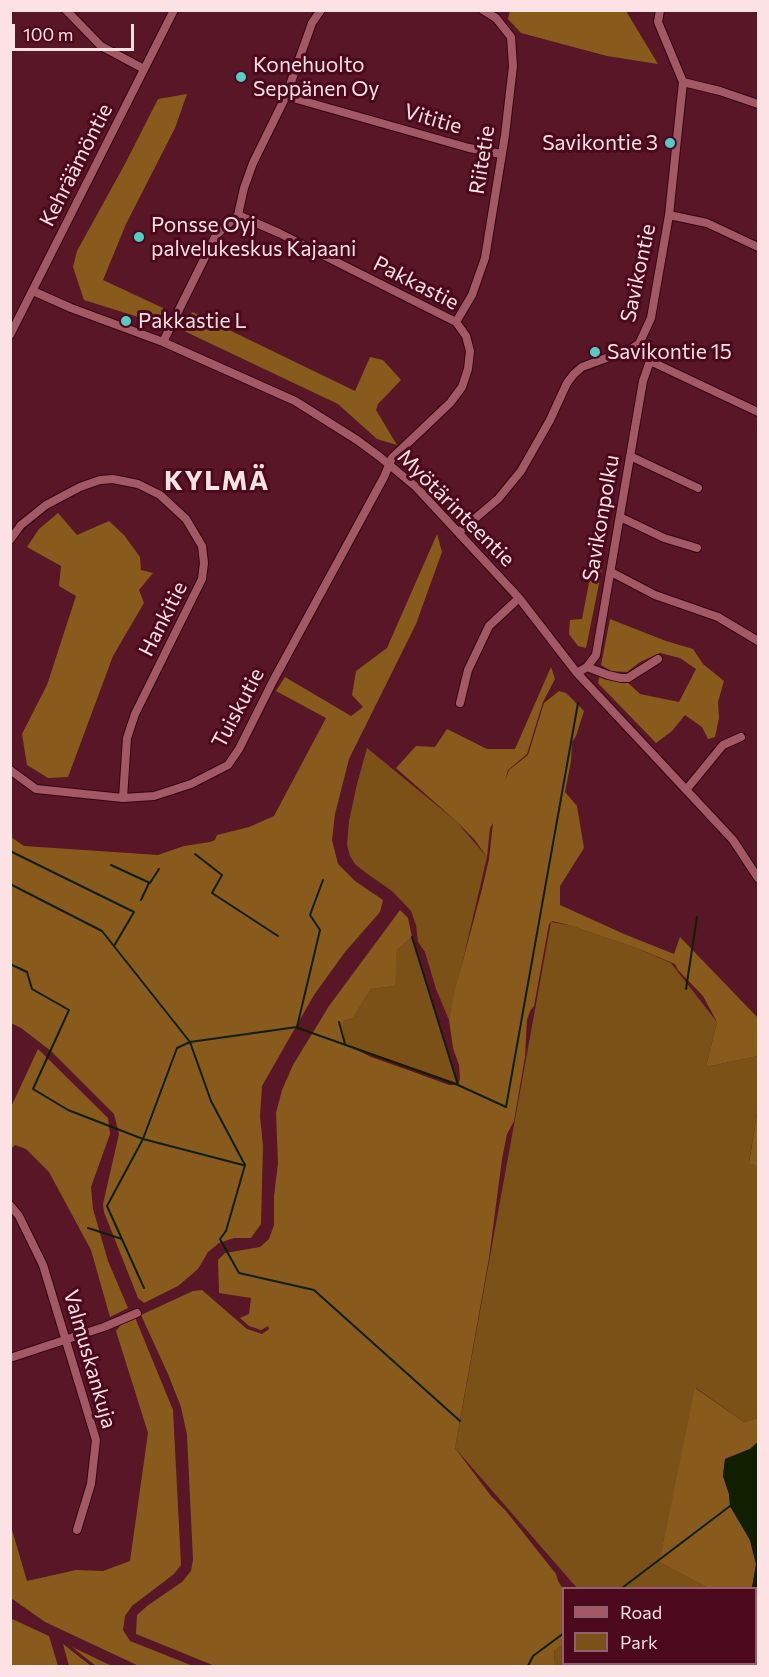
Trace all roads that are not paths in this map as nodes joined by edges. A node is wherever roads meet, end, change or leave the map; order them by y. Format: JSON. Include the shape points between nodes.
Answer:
{"nodes":[{"id":1,"x":66,"y":10,"type":"edge"},
{"id":2,"x":174,"y":10,"type":"edge"},
{"id":3,"x":321,"y":10,"type":"edge"},
{"id":4,"x":483,"y":10,"type":"edge"},
{"id":5,"x":660,"y":10,"type":"edge"},
{"id":6,"x":144,"y":69,"type":"junction"},
{"id":7,"x":682,"y":82,"type":"junction"},
{"id":8,"x":286,"y":96,"type":"junction"},
{"id":9,"x":759,"y":104,"type":"edge"},
{"id":10,"x":501,"y":154,"type":"junction"},
{"id":11,"x":238,"y":215,"type":"junction"},
{"id":12,"x":669,"y":215,"type":"junction"},
{"id":13,"x":759,"y":247,"type":"edge"},
{"id":14,"x":33,"y":291,"type":"junction"},
{"id":15,"x":456,"y":322,"type":"junction"},
{"id":16,"x":10,"y":335,"type":"edge"},
{"id":17,"x":163,"y":342,"type":"junction"},
{"id":18,"x":639,"y":344,"type":"junction"},
{"id":19,"x":650,"y":361,"type":"junction"},
{"id":20,"x":759,"y":412,"type":"edge"},
{"id":21,"x":630,"y":456,"type":"junction"},
{"id":22,"x":390,"y":466,"type":"junction"},
{"id":23,"x":698,"y":488,"type":"dead end"},
{"id":24,"x":620,"y":517,"type":"junction"},
{"id":25,"x":459,"y":532,"type":"junction"},
{"id":26,"x":10,"y":540,"type":"edge"},
{"id":27,"x":697,"y":548,"type":"dead end"},
{"id":28,"x":610,"y":573,"type":"junction"},
{"id":29,"x":519,"y":598,"type":"junction"},
{"id":30,"x":759,"y":641,"type":"edge"},
{"id":31,"x":658,"y":658,"type":"dead end"},
{"id":32,"x":587,"y":667,"type":"junction"},
{"id":33,"x":577,"y":673,"type":"junction"},
{"id":34,"x":460,"y":703,"type":"dead end"},
{"id":35,"x":741,"y":737,"type":"dead end"},
{"id":36,"x":10,"y":770,"type":"edge"},
{"id":37,"x":686,"y":790,"type":"junction"},
{"id":38,"x":123,"y":798,"type":"junction"},
{"id":39,"x":759,"y":878,"type":"edge"},
{"id":40,"x":10,"y":1205,"type":"edge"},
{"id":41,"x":137,"y":1313,"type":"dead end"},
{"id":42,"x":67,"y":1340,"type":"junction"},
{"id":43,"x":10,"y":1358,"type":"edge"},
{"id":44,"x":77,"y":1530,"type":"dead end"}],
"edges":[{"from":1,"to":6,"type":"street","via":[[101,46]]},
{"from":2,"to":6,"type":"street","name":"Kehräämöntie"},
{"from":3,"to":8,"type":"street","via":[[312,23]]},
{"from":4,"to":10,"type":"street","name":"Riitetie","via":[[496,18],[511,37],[510,94]]},
{"from":5,"to":7,"type":"street","via":[[658,22]]},
{"from":6,"to":14,"type":"street","name":"Kehräämöntie"},
{"from":7,"to":9,"type":"street"},
{"from":7,"to":12,"type":"street","name":"Savikontie"},
{"from":8,"to":10,"type":"street","name":"Vititie"},
{"from":8,"to":11,"type":"street","via":[[253,163]]},
{"from":10,"to":15,"type":"street","name":"Riitetie","via":[[482,267]]},
{"from":11,"to":15,"type":"street","name":"Pakkastie"},
{"from":11,"to":17,"type":"street","via":[[216,235]]},
{"from":12,"to":13,"type":"street","via":[[707,223]]},
{"from":12,"to":18,"type":"street","name":"Savikontie","via":[[651,318]]},
{"from":14,"to":16,"type":"street","name":"Kehräämöntie"},
{"from":14,"to":17,"type":"street","name":"Myötärinteentie"},
{"from":15,"to":22,"type":"street","name":"Pakkastie","via":[[470,351],[462,387],[392,458]]},
{"from":17,"to":22,"type":"street","name":"Myötärinteentie","via":[[295,401]]},
{"from":18,"to":19,"type":"street"},
{"from":18,"to":25,"type":"street","name":"Savikontie","via":[[582,367],[574,374],[521,471],[498,499]]},
{"from":19,"to":20,"type":"street"},
{"from":19,"to":21,"type":"street","name":"Savikonpolku"},
{"from":21,"to":23,"type":"street"},
{"from":21,"to":24,"type":"street","name":"Savikonpolku"},
{"from":22,"to":25,"type":"street","name":"Myötärinteentie"},
{"from":22,"to":38,"type":"street","name":"Tuiskutie","via":[[228,765],[191,784],[154,796]]},
{"from":24,"to":27,"type":"street","via":[[664,538]]},
{"from":24,"to":28,"type":"street","name":"Savikonpolku"},
{"from":25,"to":29,"type":"street","name":"Myötärinteentie"},
{"from":26,"to":38,"type":"street","name":"Hankitie","via":[[21,525],[46,505],[80,487],[112,479],[138,484],[160,495],[186,519],[202,546],[202,579],[135,714],[127,738]]},
{"from":28,"to":30,"type":"street","via":[[655,595],[718,617]]},
{"from":28,"to":32,"type":"street","name":"Savikonpolku","via":[[596,655]]},
{"from":29,"to":33,"type":"street","name":"Myötärinteentie"},
{"from":29,"to":34,"type":"street","via":[[489,627],[468,670]]},
{"from":31,"to":32,"type":"street","via":[[628,678]]},
{"from":32,"to":33,"type":"street"},
{"from":33,"to":37,"type":"street","name":"Myötärinteentie"},
{"from":35,"to":37,"type":"street","via":[[723,745]]},
{"from":36,"to":38,"type":"street","name":"Tuiskutie","via":[[36,789]]},
{"from":37,"to":39,"type":"street","name":"Myötärinteentie","via":[[733,840]]},
{"from":40,"to":42,"type":"street","name":"Valmuskankuja","via":[[43,1265]]},
{"from":41,"to":42,"type":"street"},
{"from":42,"to":43,"type":"street"},
{"from":42,"to":44,"type":"street","name":"Valmuskankuja","via":[[96,1440],[91,1484]]}]}
